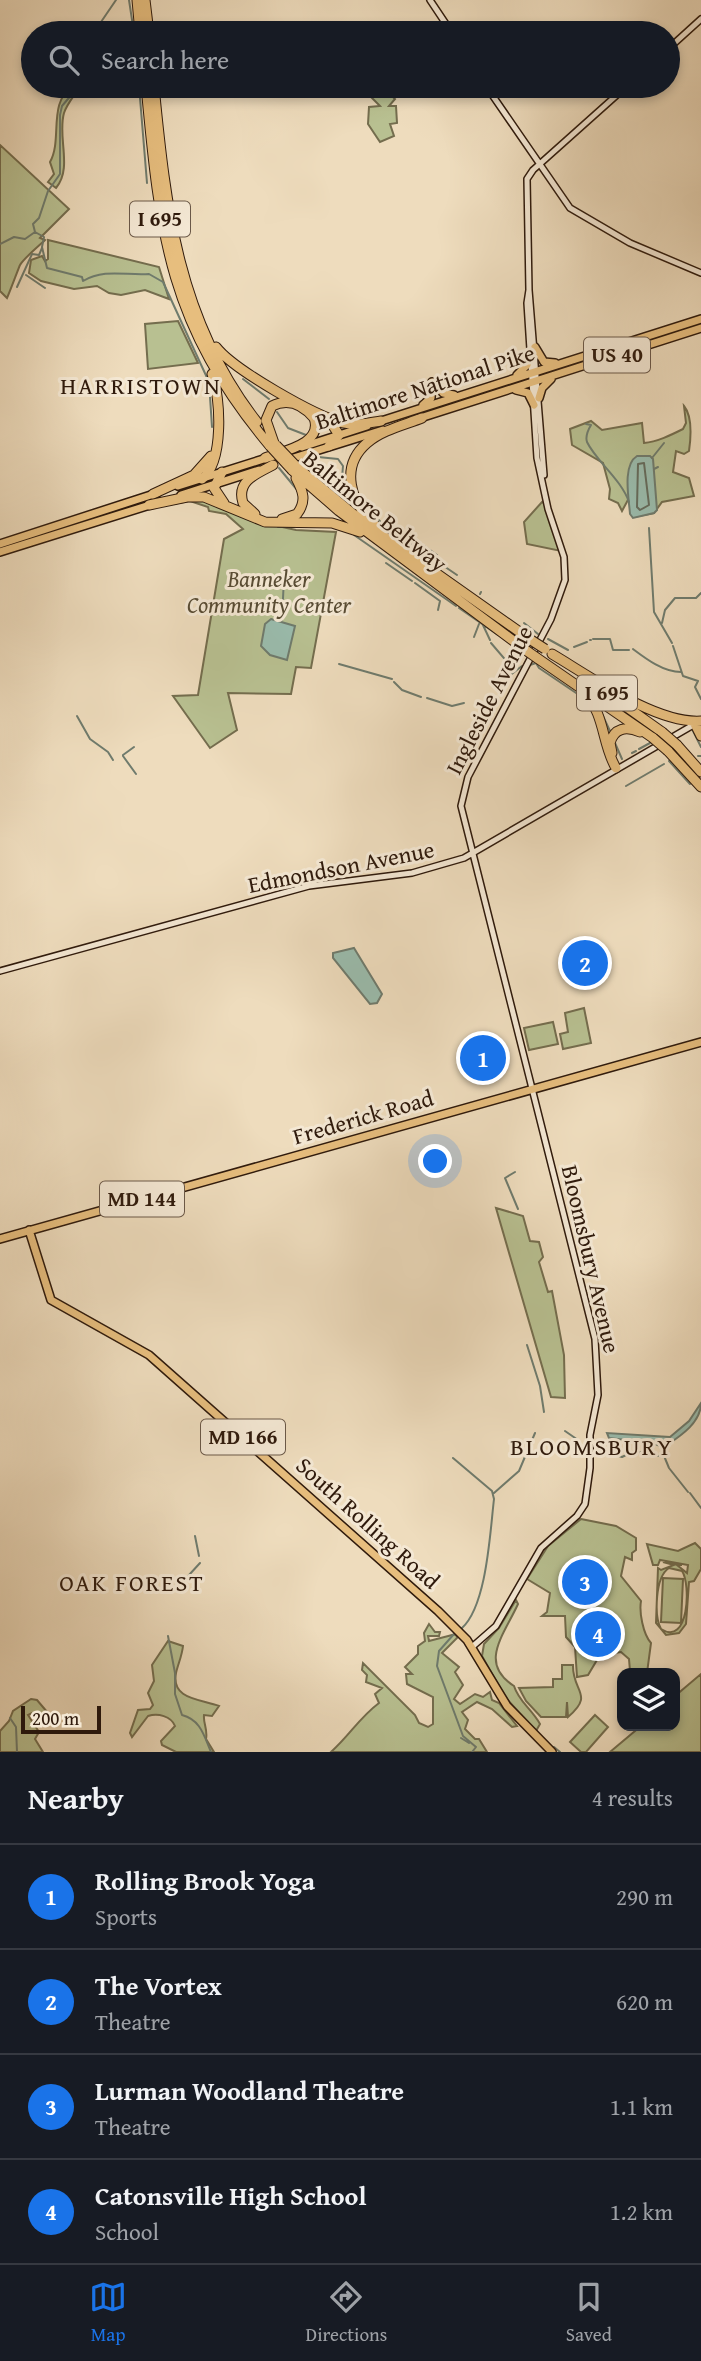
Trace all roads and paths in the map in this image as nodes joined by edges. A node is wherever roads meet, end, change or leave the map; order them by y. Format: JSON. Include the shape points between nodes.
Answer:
{"nodes":[{"id":1,"x":137,"y":0,"type":"edge"},
{"id":2,"x":145,"y":0,"type":"edge"},
{"id":3,"x":429,"y":0,"type":"edge"},
{"id":4,"x":701,"y":19,"type":"edge"},
{"id":5,"x":139,"y":21,"type":"edge"},
{"id":6,"x":148,"y":21,"type":"edge"},
{"id":7,"x":444,"y":21,"type":"edge"},
{"id":8,"x":680,"y":38,"type":"edge"},
{"id":9,"x":147,"y":98,"type":"edge"},
{"id":10,"x":155,"y":98,"type":"edge"},
{"id":11,"x":494,"y":98,"type":"edge"},
{"id":12,"x":613,"y":98,"type":"edge"},
{"id":13,"x":539,"y":164,"type":"junction"},
{"id":14,"x":701,"y":273,"type":"edge"},
{"id":15,"x":701,"y":319,"type":"edge"},
{"id":16,"x":199,"y":321,"type":"junction"},
{"id":17,"x":679,"y":326,"type":"junction"},
{"id":18,"x":701,"y":328,"type":"edge"},
{"id":19,"x":685,"y":333,"type":"junction"},
{"id":20,"x":660,"y":341,"type":"junction"},
{"id":21,"x":202,"y":347,"type":"junction"},
{"id":22,"x":533,"y":350,"type":"junction"},
{"id":23,"x":566,"y":362,"type":"junction"},
{"id":24,"x":578,"y":368,"type":"junction"},
{"id":25,"x":535,"y":372,"type":"junction"},
{"id":26,"x":535,"y":381,"type":"junction"},
{"id":27,"x":503,"y":382,"type":"junction"},
{"id":28,"x":498,"y":393,"type":"junction"},
{"id":29,"x":465,"y":394,"type":"junction"},
{"id":30,"x":536,"y":401,"type":"junction"},
{"id":31,"x":440,"y":402,"type":"junction"},
{"id":32,"x":460,"y":405,"type":"junction"},
{"id":33,"x":411,"y":412,"type":"junction"},
{"id":34,"x":324,"y":415,"type":"junction"},
{"id":35,"x":422,"y":418,"type":"junction"},
{"id":36,"x":381,"y":421,"type":"junction"},
{"id":37,"x":339,"y":435,"type":"junction"},
{"id":38,"x":352,"y":440,"type":"junction"},
{"id":39,"x":273,"y":445,"type":"junction"},
{"id":40,"x":329,"y":446,"type":"junction"},
{"id":41,"x":214,"y":451,"type":"junction"},
{"id":42,"x":265,"y":458,"type":"junction"},
{"id":43,"x":273,"y":465,"type":"junction"},
{"id":44,"x":295,"y":469,"type":"junction"},
{"id":45,"x":222,"y":472,"type":"junction"},
{"id":46,"x":202,"y":479,"type":"junction"},
{"id":47,"x":215,"y":484,"type":"junction"},
{"id":48,"x":153,"y":494,"type":"junction"},
{"id":49,"x":149,"y":505,"type":"junction"},
{"id":50,"x":229,"y":506,"type":"junction"},
{"id":51,"x":72,"y":520,"type":"junction"},
{"id":52,"x":67,"y":529,"type":"junction"},
{"id":53,"x":0,"y":544,"type":"edge"},
{"id":54,"x":0,"y":552,"type":"edge"},
{"id":55,"x":428,"y":567,"type":"junction"},
{"id":56,"x":415,"y":570,"type":"junction"},
{"id":57,"x":549,"y":652,"type":"junction"},
{"id":58,"x":548,"y":665,"type":"junction"},
{"id":59,"x":681,"y":720,"type":"junction"},
{"id":60,"x":696,"y":724,"type":"edge"},
{"id":61,"x":701,"y":736,"type":"edge"},
{"id":62,"x":653,"y":738,"type":"junction"},
{"id":63,"x":672,"y":748,"type":"junction"},
{"id":64,"x":618,"y":767,"type":"junction"},
{"id":65,"x":701,"y":772,"type":"edge"},
{"id":66,"x":701,"y":787,"type":"edge"},
{"id":67,"x":471,"y":855,"type":"junction"},
{"id":68,"x":0,"y":971,"type":"edge"},
{"id":69,"x":701,"y":1042,"type":"edge"},
{"id":70,"x":532,"y":1090,"type":"junction"},
{"id":71,"x":30,"y":1230,"type":"junction"},
{"id":72,"x":0,"y":1239,"type":"edge"},
{"id":73,"x":462,"y":1634,"type":"junction"},
{"id":74,"x":488,"y":1635,"type":"junction"},
{"id":75,"x":472,"y":1647,"type":"junction"},
{"id":76,"x":478,"y":1656,"type":"junction"},
{"id":77,"x":550,"y":1751,"type":"edge"}],
"edges":[{"from":1,"to":5,"type":"highway"},
{"from":2,"to":6,"type":"highway"},
{"from":3,"to":7,"type":"main road"},
{"from":4,"to":8,"type":"main road"},
{"from":9,"to":21,"type":"highway","name":"Baltimore Beltway","number":"I 695","via":[[165,243],[180,297]]},
{"from":10,"to":16,"type":"highway","name":"Baltimore Beltway","number":"I 695","via":[[169,222]]},
{"from":11,"to":13,"type":"main road"},
{"from":12,"to":13,"type":"main road","name":"Ingleside Avenue"},
{"from":13,"to":14,"type":"main road","via":[[577,214]]},
{"from":13,"to":22,"type":"main road","name":"Ingleside Avenue","via":[[527,182],[527,303]]},
{"from":15,"to":17,"type":"main road","name":"Baltimore National Pike","number":"US 40"},
{"from":15,"to":19,"type":"main road"},
{"from":16,"to":34,"type":"highway","via":[[228,359]]},
{"from":16,"to":39,"type":"highway","name":"Baltimore Beltway","number":"I 695","via":[[235,390]]},
{"from":17,"to":20,"type":"main road"},
{"from":17,"to":23,"type":"main road","name":"Baltimore National Pike","number":"US 40"},
{"from":18,"to":19,"type":"main road","name":"Baltimore National Pike","number":"US 40"},
{"from":19,"to":20,"type":"main road","name":"Baltimore National Pike","number":"US 40"},
{"from":20,"to":24,"type":"main road","name":"Baltimore National Pike","number":"US 40"},
{"from":21,"to":39,"type":"highway","name":"Baltimore Beltway","number":"I 695","via":[[229,394]]},
{"from":21,"to":41,"type":"highway","via":[[219,399]]},
{"from":22,"to":23,"type":"main road","via":[[544,362]]},
{"from":22,"to":25,"type":"main road","name":"Ingleside Avenue"},
{"from":22,"to":27,"type":"main road","via":[[525,368]]},
{"from":23,"to":25,"type":"main road","name":"Baltimore National Pike","number":"US 40"},
{"from":24,"to":26,"type":"main road","name":"Baltimore National Pike","number":"US 40"},
{"from":24,"to":30,"type":"main road","via":[[547,382]]},
{"from":25,"to":26,"type":"main road","name":"Ingleside Avenue"},
{"from":25,"to":27,"type":"main road","name":"Baltimore National Pike","number":"US 40"},
{"from":26,"to":28,"type":"main road","name":"Baltimore National Pike","number":"US 40"},
{"from":26,"to":30,"type":"main road","name":"Ingleside Avenue"},
{"from":27,"to":29,"type":"main road","name":"Baltimore National Pike","number":"US 40"},
{"from":28,"to":30,"type":"main road","via":[[523,390]]},
{"from":28,"to":32,"type":"main road","name":"Baltimore National Pike","number":"US 40"},
{"from":29,"to":31,"type":"main road","name":"Baltimore National Pike","number":"US 40"},
{"from":29,"to":33,"type":"main road","via":[[446,395],[434,383],[431,398]]},
{"from":30,"to":67,"type":"main road","name":"Ingleside Avenue","via":[[545,492],[564,557],[565,580],[555,610],[462,791],[462,817]]},
{"from":31,"to":32,"type":"main road"},
{"from":31,"to":33,"type":"main road","name":"Baltimore National Pike","number":"US 40"},
{"from":31,"to":38,"type":"main road","via":[[433,410]]},
{"from":32,"to":35,"type":"main road","name":"Baltimore National Pike","number":"US 40"},
{"from":33,"to":36,"type":"main road","name":"Baltimore National Pike","number":"US 40"},
{"from":34,"to":36,"type":"highway","via":[[351,424]]},
{"from":34,"to":37,"type":"highway"},
{"from":35,"to":38,"type":"main road","name":"Baltimore National Pike","number":"US 40"},
{"from":35,"to":55,"type":"highway","via":[[368,443],[354,461],[350,481],[366,516]]},
{"from":36,"to":37,"type":"main road","name":"Baltimore National Pike","number":"US 40"},
{"from":37,"to":40,"type":"highway"},
{"from":37,"to":42,"type":"main road","name":"Baltimore National Pike","number":"US 40"},
{"from":38,"to":40,"type":"main road","name":"Baltimore National Pike","number":"US 40"},
{"from":39,"to":42,"type":"highway","via":[[266,420],[272,406],[294,404],[314,418],[311,439]]},
{"from":39,"to":44,"type":"highway","name":"Baltimore Beltway","number":"I 695","bridge":true},
{"from":40,"to":43,"type":"main road","name":"Baltimore National Pike","number":"US 40"},
{"from":41,"to":46,"type":"highway","via":[[211,469]]},
{"from":41,"to":48,"type":"highway","via":[[194,475]]},
{"from":42,"to":45,"type":"main road","name":"Baltimore National Pike","number":"US 40"},
{"from":43,"to":44,"type":"highway","via":[[249,478],[241,491],[245,507],[265,518],[289,518],[302,507]]},
{"from":43,"to":47,"type":"main road","name":"Baltimore National Pike","number":"US 40"},
{"from":44,"to":55,"type":"highway","name":"Baltimore Beltway","number":"I 695"},
{"from":44,"to":56,"type":"highway","name":"Baltimore Beltway","number":"I 695","via":[[332,506]]},
{"from":45,"to":46,"type":"main road","name":"Baltimore National Pike","number":"US 40"},
{"from":45,"to":47,"type":"highway"},
{"from":46,"to":48,"type":"main road","name":"Baltimore National Pike","number":"US 40"},
{"from":47,"to":49,"type":"main road","name":"Baltimore National Pike","number":"US 40"},
{"from":47,"to":50,"type":"highway","via":[[217,495]]},
{"from":48,"to":51,"type":"main road","name":"Baltimore National Pike","number":"US 40"},
{"from":49,"to":50,"type":"highway","via":[[195,497]]},
{"from":49,"to":52,"type":"main road","name":"Baltimore National Pike","number":"US 40"},
{"from":50,"to":56,"type":"highway","via":[[273,523],[344,525]]},
{"from":51,"to":52,"type":"main road"},
{"from":51,"to":53,"type":"main road","name":"Baltimore National Pike","number":"US 40"},
{"from":52,"to":54,"type":"main road","name":"Baltimore National Pike","number":"US 40"},
{"from":55,"to":57,"type":"highway","name":"Baltimore Beltway","number":"I 695","bridge":true},
{"from":56,"to":58,"type":"highway","name":"Baltimore Beltway","number":"I 695","bridge":true},
{"from":57,"to":59,"type":"highway","via":[[626,697]]},
{"from":57,"to":63,"type":"highway","name":"Baltimore Beltway","number":"I 695","bridge":true,"via":[[662,732]]},
{"from":58,"to":62,"type":"highway","name":"Baltimore Beltway","number":"I 695"},
{"from":58,"to":64,"type":"highway","via":[[594,705],[607,752]]},
{"from":59,"to":60,"type":"highway"},
{"from":59,"to":60,"type":"highway"},
{"from":60,"to":61,"type":"highway"},
{"from":60,"to":64,"type":"main road","name":"Edmondson Avenue"},
{"from":62,"to":63,"type":"highway","name":"Baltimore Beltway","number":"I 695","bridge":true},
{"from":62,"to":64,"type":"highway","via":[[630,728],[617,731],[610,743]]},
{"from":63,"to":65,"type":"highway","name":"Baltimore Beltway","number":"I 695"},
{"from":63,"to":66,"type":"highway","name":"Baltimore Beltway","number":"I 695"},
{"from":64,"to":67,"type":"main road","name":"Edmondson Avenue"},
{"from":67,"to":68,"type":"main road","name":"Edmondson Avenue","via":[[412,873],[309,886]]},
{"from":67,"to":70,"type":"main road","name":"Ingleside Avenue"},
{"from":69,"to":70,"type":"main road","name":"Frederick Road","number":"MD 144"},
{"from":70,"to":71,"type":"main road","name":"Frederick Road","number":"MD 144"},
{"from":70,"to":74,"type":"main road","name":"Bloomsbury Avenue","via":[[597,1346],[598,1395],[583,1508],[541,1548]]},
{"from":71,"to":72,"type":"main road","name":"Frederick Road","number":"MD 144"},
{"from":71,"to":73,"type":"main road","name":"South Rolling Road","number":"MD 166","via":[[51,1300],[149,1355]]},
{"from":73,"to":74,"type":"main road","via":[[474,1639]]},
{"from":73,"to":75,"type":"main road","name":"South Rolling Road","number":"MD 166"},
{"from":74,"to":75,"type":"main road","name":"Bloomsbury Avenue"},
{"from":74,"to":76,"type":"main road"},
{"from":75,"to":76,"type":"main road","name":"South Rolling Road","number":"MD 166"},
{"from":76,"to":77,"type":"main road","name":"South Rolling Road","number":"MD 166","via":[[507,1706]]}]}
